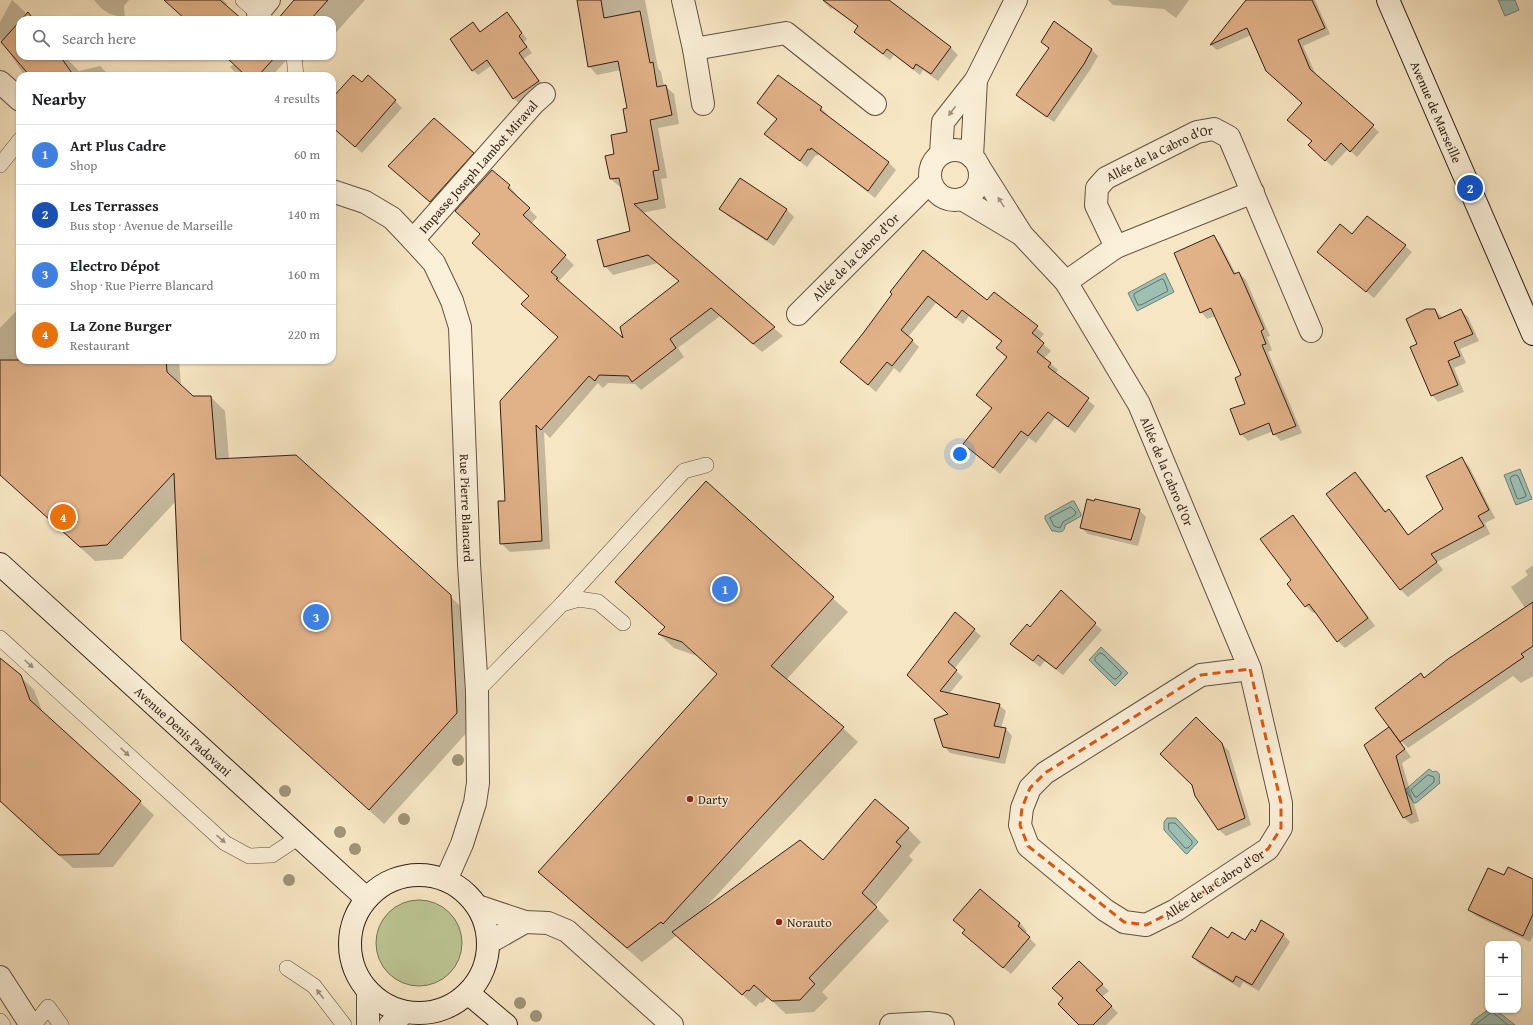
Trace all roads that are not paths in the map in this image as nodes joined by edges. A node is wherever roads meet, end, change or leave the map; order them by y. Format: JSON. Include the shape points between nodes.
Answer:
{"nodes":[{"id":1,"x":683,"y":0,"type":"edge"},
{"id":2,"x":1016,"y":0,"type":"edge"},
{"id":3,"x":1388,"y":0,"type":"edge"},
{"id":4,"x":694,"y":49,"type":"junction"},
{"id":5,"x":294,"y":60,"type":"edge"},
{"id":6,"x":296,"y":72,"type":"edge"},
{"id":7,"x":976,"y":80,"type":"junction"},
{"id":8,"x":0,"y":82,"type":"edge"},
{"id":9,"x":544,"y":94,"type":"dead end"},
{"id":10,"x":16,"y":96,"type":"edge"},
{"id":11,"x":703,"y":104,"type":"dead end"},
{"id":12,"x":875,"y":104,"type":"dead end"},
{"id":13,"x":16,"y":145,"type":"edge"},
{"id":14,"x":942,"y":154,"type":"junction"},
{"id":15,"x":976,"y":162,"type":"junction"},
{"id":16,"x":0,"y":165,"type":"edge"},
{"id":17,"x":930,"y":182,"type":"junction"},
{"id":18,"x":1253,"y":192,"type":"junction"},
{"id":19,"x":336,"y":193,"type":"edge"},
{"id":20,"x":962,"y":199,"type":"junction"},
{"id":21,"x":1022,"y":235,"type":"junction"},
{"id":22,"x":413,"y":240,"type":"junction"},
{"id":23,"x":1116,"y":247,"type":"junction"},
{"id":24,"x":1066,"y":282,"type":"junction"},
{"id":25,"x":798,"y":314,"type":"dead end"},
{"id":26,"x":1311,"y":331,"type":"dead end"},
{"id":27,"x":1533,"y":334,"type":"edge"},
{"id":28,"x":706,"y":465,"type":"dead end"},
{"id":29,"x":0,"y":564,"type":"edge"},
{"id":30,"x":562,"y":604,"type":"junction"},
{"id":31,"x":623,"y":623,"type":"dead end"},
{"id":32,"x":0,"y":638,"type":"edge"},
{"id":33,"x":1250,"y":669,"type":"junction"},
{"id":34,"x":477,"y":691,"type":"junction"},
{"id":35,"x":299,"y":837,"type":"junction"},
{"id":36,"x":446,"y":880,"type":"junction"},
{"id":37,"x":366,"y":898,"type":"junction"},
{"id":38,"x":477,"y":906,"type":"junction"},
{"id":39,"x":525,"y":922,"type":"junction"},
{"id":40,"x":488,"y":943,"type":"junction"},
{"id":41,"x":288,"y":968,"type":"dead end"},
{"id":42,"x":0,"y":977,"type":"edge"},
{"id":43,"x":368,"y":993,"type":"junction"},
{"id":44,"x":468,"y":993,"type":"junction"},
{"id":45,"x":398,"y":1019,"type":"edge"},
{"id":46,"x":0,"y":1021,"type":"edge"},
{"id":47,"x":3,"y":1025,"type":"edge"},
{"id":48,"x":32,"y":1025,"type":"edge"},
{"id":49,"x":61,"y":1025,"type":"edge"},
{"id":50,"x":344,"y":1025,"type":"edge"},
{"id":51,"x":368,"y":1025,"type":"edge"},
{"id":52,"x":506,"y":1025,"type":"edge"},
{"id":53,"x":672,"y":1025,"type":"edge"},
{"id":54,"x":891,"y":1025,"type":"edge"},
{"id":55,"x":943,"y":1025,"type":"edge"}],
"edges":[{"from":1,"to":4,"type":"street"},
{"from":2,"to":7,"type":"street"},
{"from":3,"to":27,"type":"street","name":"Avenue de Marseille"},
{"from":4,"to":11,"type":"street"},
{"from":4,"to":12,"type":"street","via":[[786,33]]},
{"from":5,"to":6,"type":"lane"},
{"from":7,"to":14,"type":"street","one_way":true,"via":[[944,122]]},
{"from":7,"to":15,"type":"street"},
{"from":8,"to":10,"type":"street"},
{"from":9,"to":22,"type":"street","name":"Impasse Joseph Lambot Miraval"},
{"from":13,"to":16,"type":"lane"},
{"from":14,"to":15,"type":"street","via":[[952,150],[963,151]]},
{"from":14,"to":17,"type":"street","via":[[934,161],[930,171]]},
{"from":15,"to":20,"type":"street","via":[[980,181],[974,192]]},
{"from":21,"to":15,"type":"street","name":"Allée de la Cabro d'Or","one_way":true},
{"from":17,"to":20,"type":"street","via":[[937,193],[949,200]]},
{"from":17,"to":25,"type":"street","name":"Allée de la Cabro d'Or"},
{"from":18,"to":23,"type":"street"},
{"from":18,"to":23,"type":"street","name":"Allée de la Cabro d'Or","via":[[1229,137],[1214,129],[1197,132],[1106,178],[1097,188],[1096,205]]},
{"from":18,"to":26,"type":"street","name":"Allée de la Cabro d'Or"},
{"from":19,"to":22,"type":"street","name":"Rue Pierre Blancard","via":[[365,202],[392,218]]},
{"from":20,"to":21,"type":"street","name":"Allée de la Cabro d'Or"},
{"from":21,"to":24,"type":"street","name":"Allée de la Cabro d'Or"},
{"from":22,"to":34,"type":"street","name":"Rue Pierre Blancard","via":[[434,263],[452,301],[460,327],[469,564]]},
{"from":23,"to":24,"type":"street"},
{"from":24,"to":33,"type":"street","name":"Allée de la Cabro d'Or","via":[[1139,404]]},
{"from":28,"to":30,"type":"lane","via":[[684,471]]},
{"from":29,"to":35,"type":"street","name":"Avenue Denis Padovani"},
{"from":30,"to":31,"type":"lane","via":[[579,599],[598,602]]},
{"from":30,"to":34,"type":"lane"},
{"from":32,"to":35,"type":"lane","one_way":true,"via":[[225,843],[249,856],[272,854]]},
{"from":33,"to":33,"type":"street","name":"Allée de la Cabro d'Or","via":[[1201,675],[1045,773],[1030,788],[1022,808],[1020,825],[1028,846],[1105,910],[1124,922],[1146,925],[1176,910],[1268,849],[1281,828],[1281,803]]},
{"from":34,"to":36,"type":"street","name":"Rue Pierre Blancard","via":[[478,783],[475,803],[462,844]]},
{"from":35,"to":37,"type":"street","name":"Avenue Denis Padovani"},
{"from":36,"to":37,"type":"street","via":[[425,874],[403,876],[383,884]]},
{"from":36,"to":38,"type":"street","via":[[468,895]]},
{"from":37,"to":43,"type":"street","via":[[355,915],[349,935],[350,956],[356,976]]},
{"from":38,"to":39,"type":"street"},
{"from":38,"to":40,"type":"street","via":[[487,930]]},
{"from":39,"to":40,"type":"street"},
{"from":39,"to":53,"type":"street","via":[[548,923],[567,931]]},
{"from":40,"to":44,"type":"street","via":[[486,961],[479,978]]},
{"from":50,"to":41,"type":"lane","one_way":true,"via":[[314,986]]},
{"from":42,"to":48,"type":"street"},
{"from":43,"to":45,"type":"street","via":[[385,1005]]},
{"from":43,"to":51,"type":"street"},
{"from":44,"to":45,"type":"street","via":[[450,1006]]},
{"from":44,"to":52,"type":"street"},
{"from":46,"to":47,"type":"lane"},
{"from":48,"to":49,"type":"lane","via":[[48,1007]]},
{"from":54,"to":55,"type":"street","via":[[928,1022]]}]}
